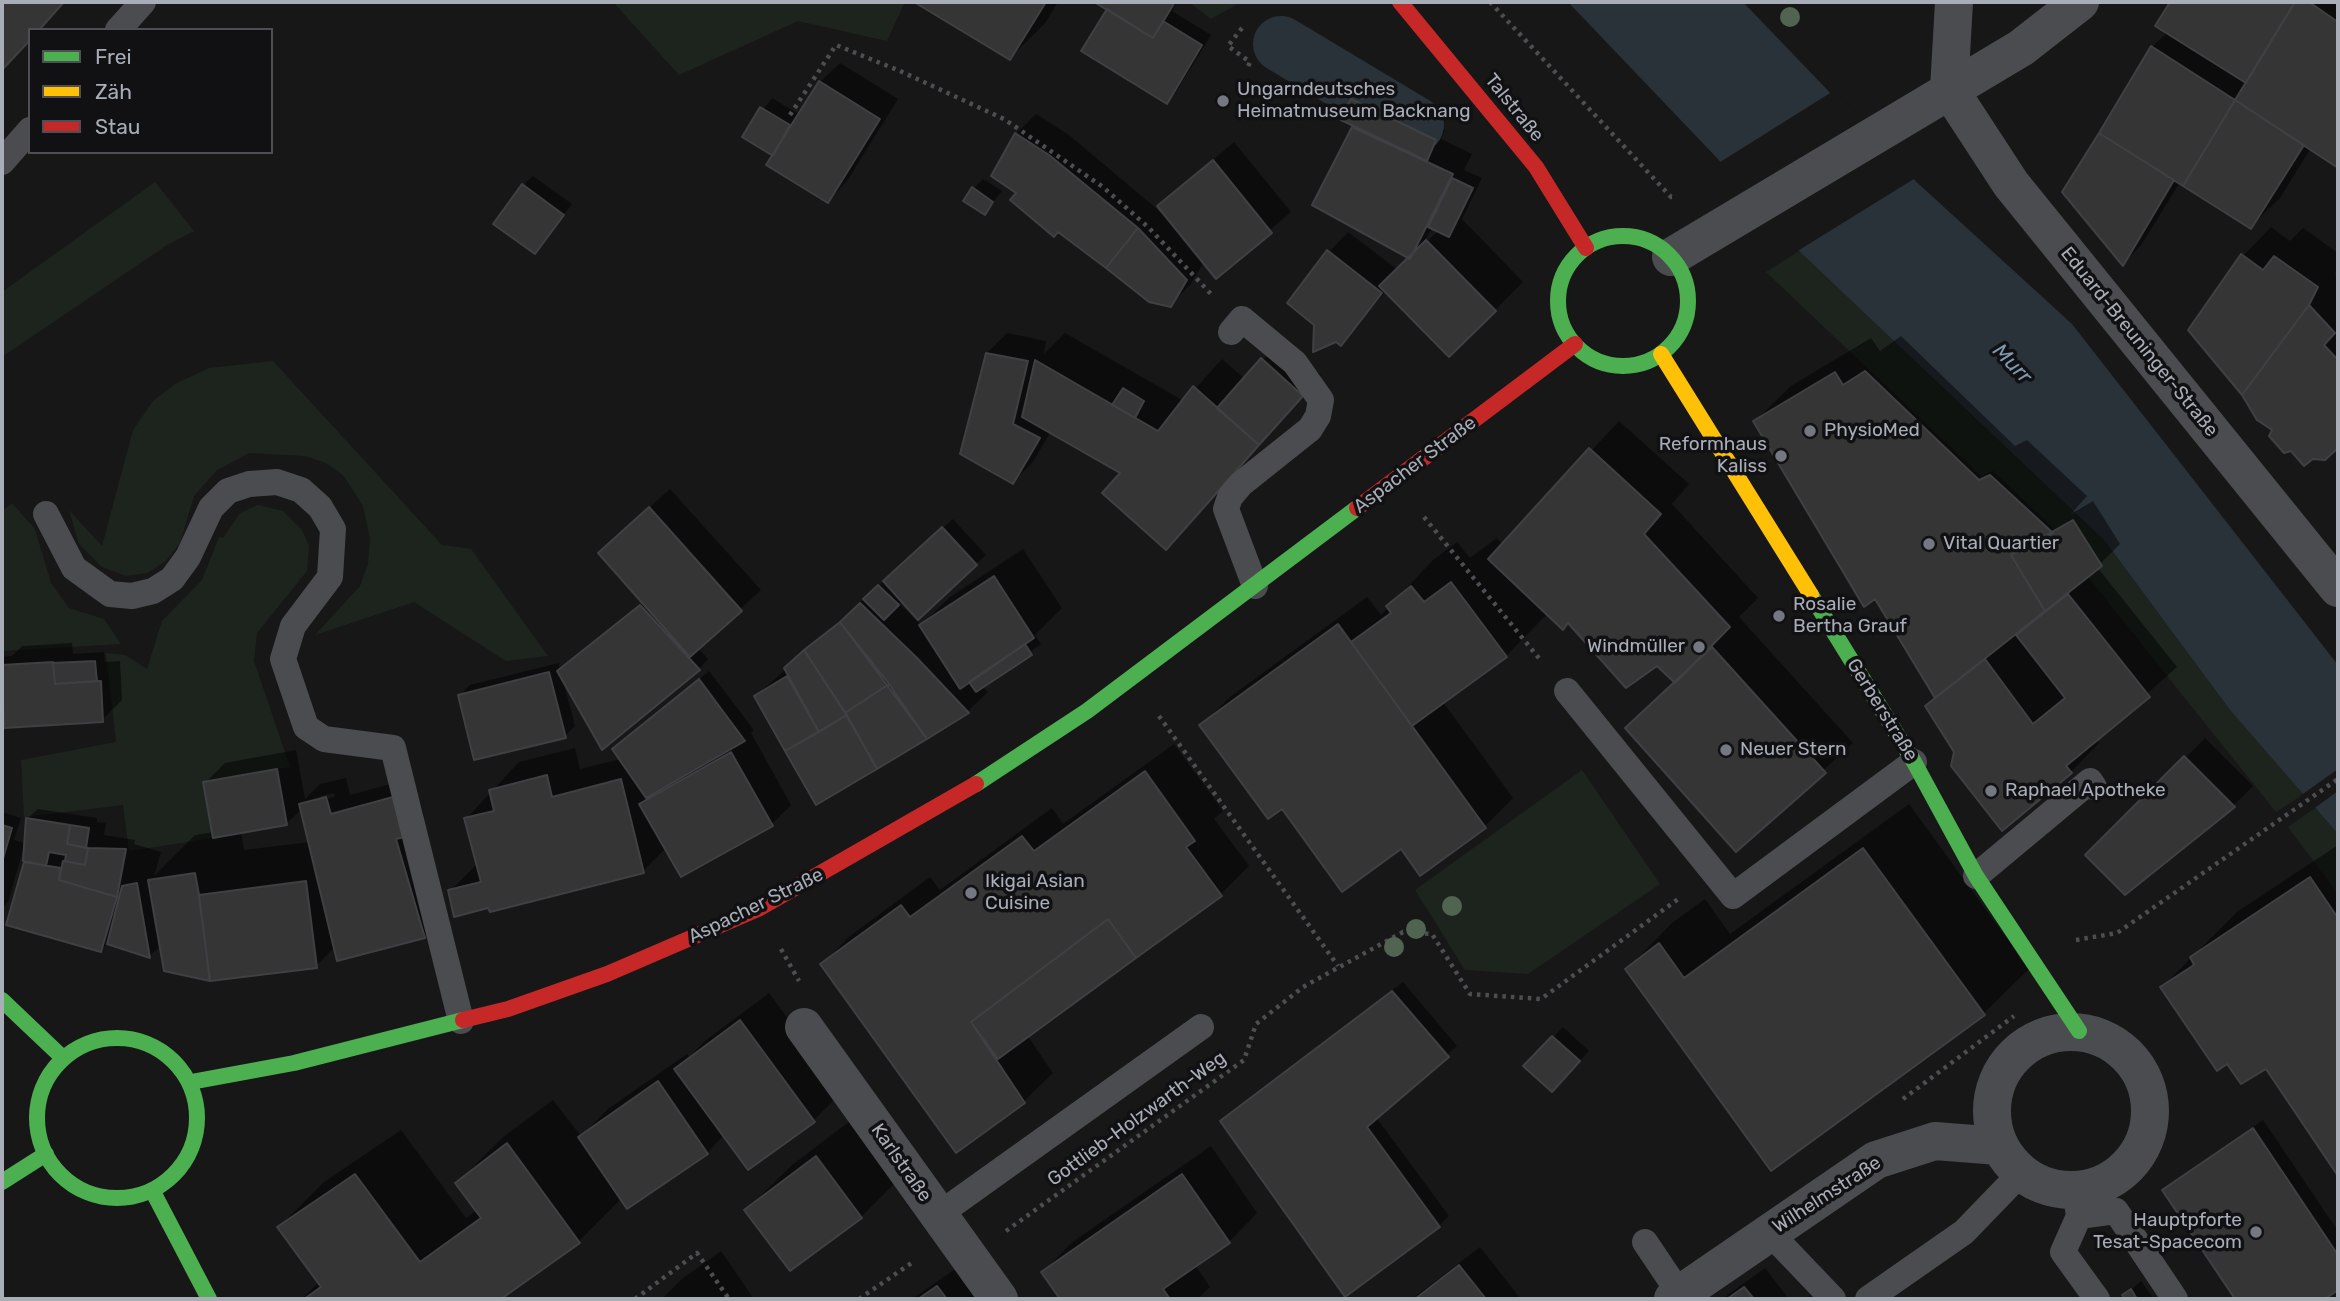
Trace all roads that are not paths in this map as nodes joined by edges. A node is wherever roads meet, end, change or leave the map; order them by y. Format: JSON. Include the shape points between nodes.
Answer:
{"nodes":[{"id":1,"x":143,"y":2,"type":"edge"},
{"id":2,"x":1400,"y":2,"type":"edge"},
{"id":3,"x":1954,"y":2,"type":"edge"},
{"id":4,"x":2080,"y":2,"type":"edge"},
{"id":5,"x":120,"y":28,"type":"edge"},
{"id":6,"x":1949,"y":89,"type":"junction"},
{"id":7,"x":28,"y":132,"type":"edge"},
{"id":8,"x":2,"y":162,"type":"edge"},
{"id":9,"x":1586,"y":248,"type":"junction"},
{"id":10,"x":1671,"y":257,"type":"junction"},
{"id":11,"x":1237,"y":326,"type":"dead end"},
{"id":12,"x":1575,"y":344,"type":"junction"},
{"id":13,"x":1661,"y":354,"type":"junction"},
{"id":14,"x":46,"y":514,"type":"dead end"},
{"id":15,"x":1255,"y":586,"type":"junction"},
{"id":16,"x":2338,"y":588,"type":"edge"},
{"id":17,"x":1567,"y":691,"type":"road end"},
{"id":18,"x":1914,"y":762,"type":"junction"},
{"id":19,"x":2094,"y":787,"type":"dead end"},
{"id":20,"x":1976,"y":876,"type":"junction"},
{"id":21,"x":2,"y":1000,"type":"edge"},
{"id":22,"x":461,"y":1021,"type":"junction"},
{"id":23,"x":804,"y":1027,"type":"dead end"},
{"id":24,"x":1201,"y":1027,"type":"dead end"},
{"id":25,"x":2079,"y":1031,"type":"junction"},
{"id":26,"x":63,"y":1058,"type":"junction"},
{"id":27,"x":191,"y":1082,"type":"junction"},
{"id":28,"x":46,"y":1154,"type":"junction"},
{"id":29,"x":2010,"y":1159,"type":"junction"},
{"id":30,"x":2,"y":1182,"type":"edge"},
{"id":31,"x":152,"y":1191,"type":"junction"},
{"id":32,"x":2077,"y":1203,"type":"junction"},
{"id":33,"x":1769,"y":1232,"type":"junction"},
{"id":34,"x":953,"y":1236,"type":"junction"},
{"id":35,"x":1645,"y":1242,"type":"dead end"},
{"id":36,"x":1676,"y":1297,"type":"edge"},
{"id":37,"x":209,"y":1299,"type":"edge"},
{"id":38,"x":999,"y":1299,"type":"edge"},
{"id":39,"x":1833,"y":1299,"type":"edge"},
{"id":40,"x":1868,"y":1299,"type":"edge"},
{"id":41,"x":2097,"y":1299,"type":"edge"},
{"id":42,"x":2175,"y":1299,"type":"edge"}],
"edges":[{"from":1,"to":5,"type":"lane"},
{"from":2,"to":9,"type":"street","name":"Talstraße","via":[[1536,167]]},
{"from":3,"to":6,"type":"street"},
{"from":4,"to":6,"type":"street","via":[[2021,48]]},
{"from":6,"to":10,"type":"street"},
{"from":6,"to":16,"type":"street","name":"Eduard-Breuninger-Straße","via":[[2011,184]]},
{"from":7,"to":8,"type":"lane"},
{"from":9,"to":10,"type":"street","via":[[1603,240],[1641,239]]},
{"from":9,"to":12,"type":"street","via":[[1564,276],[1559,294],[1564,329]]},
{"from":10,"to":13,"type":"street","via":[[1687,286],[1688,306],[1679,332]]},
{"from":11,"to":15,"type":"lane","via":[[1295,363],[1321,400],[1310,429],[1241,484],[1226,509]]},
{"from":12,"to":13,"type":"street","via":[[1588,357],[1606,364],[1644,363]]},
{"from":12,"to":15,"type":"street","name":"Aspacher Straße"},
{"from":13,"to":18,"type":"street","name":"Gerberstraße"},
{"from":14,"to":22,"type":"lane","via":[[74,568],[110,594],[132,596],[153,591],[172,579],[211,508],[228,491],[277,482],[302,490],[320,507],[333,529],[330,577],[293,626],[283,659],[306,727],[324,739],[393,748]]},
{"from":15,"to":22,"type":"street","name":"Aspacher Straße","via":[[1133,679],[982,782],[758,909],[607,974]]},
{"from":17,"to":18,"type":"lane","via":[[1733,896]]},
{"from":18,"to":20,"type":"street","name":"Gerberstraße"},
{"from":19,"to":20,"type":"lane","via":[[2090,781]]},
{"from":20,"to":25,"type":"street","name":"Gerberstraße"},
{"from":21,"to":26,"type":"street"},
{"from":22,"to":27,"type":"street","name":"Aspacher Straße","via":[[294,1063]]},
{"from":23,"to":34,"type":"street","name":"Karlstraße"},
{"from":24,"to":34,"type":"lane"},
{"from":25,"to":29,"type":"street","via":[[2045,1035],[2022,1048],[1997,1082],[1991,1110]]},
{"from":25,"to":32,"type":"street","via":[[2105,1039],[2126,1053],[2142,1074],[2150,1100],[2149,1126],[2139,1150],[2123,1171]]},
{"from":26,"to":27,"type":"street","via":[[84,1044],[132,1039],[156,1047]]},
{"from":26,"to":28,"type":"street","via":[[39,1097],[37,1129]]},
{"from":27,"to":31,"type":"street","via":[[198,1120],[191,1150],[180,1168]]},
{"from":28,"to":30,"type":"street"},
{"from":28,"to":31,"type":"street","via":[[63,1177],[100,1197],[122,1198]]},
{"from":29,"to":32,"type":"street"},
{"from":29,"to":33,"type":"street","name":"Wilhelmstraße","via":[[1935,1141],[1876,1160]]},
{"from":29,"to":40,"type":"lane","via":[[1964,1232]]},
{"from":31,"to":37,"type":"street"},
{"from":32,"to":41,"type":"lane","via":[[2063,1252]]},
{"from":32,"to":42,"type":"lane","via":[[2116,1211]]},
{"from":33,"to":36,"type":"street","name":"Wilhelmstraße"},
{"from":33,"to":39,"type":"lane"},
{"from":34,"to":38,"type":"street","name":"Karlstraße"},
{"from":35,"to":36,"type":"lane"}]}
